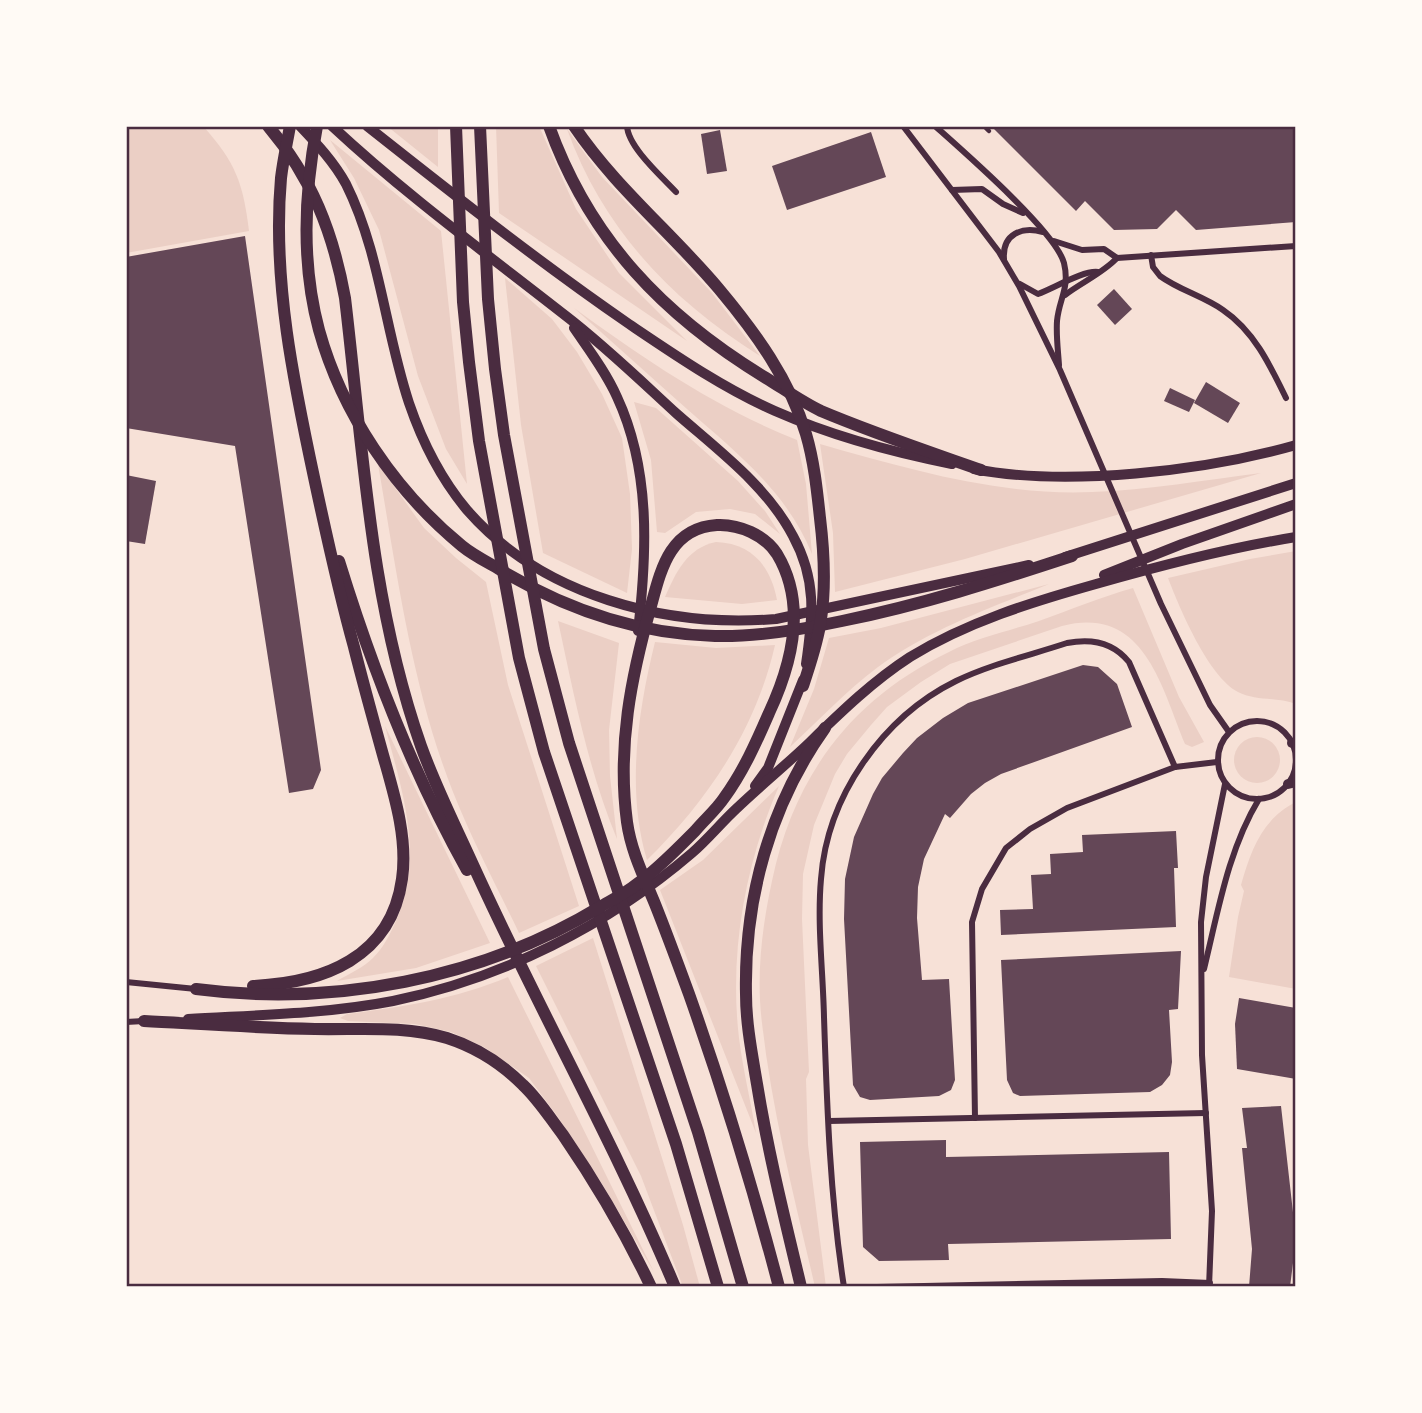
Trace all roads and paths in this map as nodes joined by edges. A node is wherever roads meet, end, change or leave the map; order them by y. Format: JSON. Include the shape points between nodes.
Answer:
{"nodes":[{"id":1,"x":268,"y":126,"type":"edge"},
{"id":2,"x":290,"y":126,"type":"edge"},
{"id":3,"x":300,"y":126,"type":"edge"},
{"id":4,"x":317,"y":126,"type":"edge"},
{"id":5,"x":332,"y":126,"type":"edge"},
{"id":6,"x":367,"y":126,"type":"edge"},
{"id":7,"x":456,"y":126,"type":"edge"},
{"id":8,"x":480,"y":126,"type":"edge"},
{"id":9,"x":549,"y":126,"type":"edge"},
{"id":10,"x":574,"y":126,"type":"edge"},
{"id":11,"x":627,"y":126,"type":"edge"},
{"id":12,"x":903,"y":126,"type":"edge"},
{"id":13,"x":937,"y":126,"type":"edge"},
{"id":14,"x":984,"y":126,"type":"edge"},
{"id":15,"x":989,"y":131,"type":"dead end"},
{"id":16,"x":952,"y":190,"type":"junction"},
{"id":17,"x":676,"y":192,"type":"dead end"},
{"id":18,"x":1028,"y":215,"type":"junction"},
{"id":19,"x":1045,"y":233,"type":"junction"},
{"id":20,"x":1053,"y":241,"type":"junction"},
{"id":21,"x":1296,"y":246,"type":"edge"},
{"id":22,"x":1152,"y":255,"type":"junction"},
{"id":23,"x":1116,"y":258,"type":"junction"},
{"id":24,"x":1004,"y":261,"type":"junction"},
{"id":25,"x":1098,"y":272,"type":"junction"},
{"id":26,"x":1016,"y":281,"type":"junction"},
{"id":27,"x":1066,"y":283,"type":"junction"},
{"id":28,"x":1065,"y":295,"type":"junction"},
{"id":29,"x":567,"y":317,"type":"junction"},
{"id":30,"x":1060,"y":370,"type":"junction"},
{"id":31,"x":1286,"y":398,"type":"dead end"},
{"id":32,"x":1296,"y":445,"type":"edge"},
{"id":33,"x":981,"y":470,"type":"junction"},
{"id":34,"x":315,"y":483,"type":"junction"},
{"id":35,"x":1296,"y":483,"type":"edge"},
{"id":36,"x":1296,"y":504,"type":"edge"},
{"id":37,"x":1296,"y":537,"type":"edge"},
{"id":38,"x":1072,"y":556,"type":"junction"},
{"id":39,"x":1050,"y":597,"type":"junction"},
{"id":40,"x":633,"y":671,"type":"junction"},
{"id":41,"x":803,"y":686,"type":"junction"},
{"id":42,"x":825,"y":728,"type":"junction"},
{"id":43,"x":1229,"y":732,"type":"junction"},
{"id":44,"x":1294,"y":743,"type":"edge"},
{"id":45,"x":1217,"y":762,"type":"junction"},
{"id":46,"x":1175,"y":766,"type":"junction"},
{"id":47,"x":1292,"y":783,"type":"edge"},
{"id":48,"x":1225,"y":784,"type":"junction"},
{"id":49,"x":1259,"y":799,"type":"junction"},
{"id":50,"x":738,"y":807,"type":"junction"},
{"id":51,"x":505,"y":934,"type":"junction"},
{"id":52,"x":483,"y":968,"type":"junction"},
{"id":53,"x":1202,"y":978,"type":"junction"},
{"id":54,"x":127,"y":982,"type":"edge"},
{"id":55,"x":196,"y":989,"type":"junction"},
{"id":56,"x":144,"y":1021,"type":"junction"},
{"id":57,"x":126,"y":1022,"type":"edge"},
{"id":58,"x":1206,"y":1113,"type":"junction"},
{"id":59,"x":975,"y":1118,"type":"junction"},
{"id":60,"x":829,"y":1121,"type":"junction"},
{"id":61,"x":1209,"y":1285,"type":"edge"},
{"id":62,"x":651,"y":1287,"type":"edge"},
{"id":63,"x":675,"y":1287,"type":"edge"},
{"id":64,"x":718,"y":1287,"type":"edge"},
{"id":65,"x":743,"y":1287,"type":"edge"},
{"id":66,"x":779,"y":1287,"type":"edge"},
{"id":67,"x":801,"y":1287,"type":"edge"},
{"id":68,"x":844,"y":1287,"type":"edge"},
{"id":69,"x":877,"y":1287,"type":"edge"}],
"edges":[{"from":1,"to":51,"type":"highway","via":[[299,168],[330,233],[345,298],[371,535],[395,652],[434,780]]},
{"from":2,"to":34,"type":"highway","via":[[281,177],[280,249],[289,342]]},
{"from":3,"to":38,"type":"main road","via":[[345,183],[367,235],[409,403],[441,474],[467,510],[510,550],[557,579],[662,615],[743,622],[776,619]]},
{"from":4,"to":38,"type":"highway","via":[[308,182],[309,273],[319,331],[345,397],[370,442],[439,526],[464,548],[518,580],[579,610],[621,623],[674,634],[748,635],[878,614]]},
{"from":5,"to":29,"type":"main road","via":[[397,184]]},
{"from":6,"to":33,"type":"main road","via":[[582,291],[736,391],[837,435]]},
{"from":7,"to":64,"type":"highway","via":[[463,302],[479,441],[519,658],[544,752],[676,1143]]},
{"from":8,"to":65,"type":"highway","via":[[488,299],[503,435],[544,649],[569,743],[698,1132]]},
{"from":9,"to":33,"type":"highway","via":[[581,197],[604,233],[654,295],[684,322],[818,410]]},
{"from":10,"to":41,"type":"highway","via":[[617,181],[718,287],[771,357],[791,396],[813,462],[822,534],[823,603]]},
{"from":11,"to":17,"type":"street","via":[[643,157]]},
{"from":12,"to":16,"type":"street"},
{"from":13,"to":18,"type":"street"},
{"from":14,"to":15,"type":"street"},
{"from":16,"to":18,"type":"street","via":[[982,189]]},
{"from":16,"to":24,"type":"street"},
{"from":18,"to":19,"type":"street"},
{"from":19,"to":20,"type":"street"},
{"from":19,"to":24,"type":"street","via":[[1030,229],[1013,234],[1005,245]]},
{"from":20,"to":23,"type":"street","via":[[1082,250],[1104,249]]},
{"from":20,"to":27,"type":"street","via":[[1064,262]]},
{"from":21,"to":22,"type":"street"},
{"from":22,"to":23,"type":"street"},
{"from":22,"to":31,"type":"street","via":[[1160,276],[1223,310],[1248,332]]},
{"from":23,"to":25,"type":"street"},
{"from":24,"to":26,"type":"street"},
{"from":25,"to":27,"type":"street","via":[[1081,274]]},
{"from":25,"to":28,"type":"street"},
{"from":26,"to":27,"type":"street","via":[[1038,294]]},
{"from":26,"to":30,"type":"street"},
{"from":27,"to":28,"type":"street"},
{"from":28,"to":30,"type":"street","via":[[1057,322]]},
{"from":29,"to":40,"type":"main road","via":[[618,398],[642,485],[643,558]]},
{"from":29,"to":41,"type":"main road","via":[[745,474],[793,536],[809,575],[812,616]]},
{"from":30,"to":43,"type":"street","via":[[1161,604],[1210,705]]},
{"from":32,"to":33,"type":"main road","via":[[1223,462],[1141,472],[1067,477]]},
{"from":34,"to":51,"type":"highway","via":[[391,712],[428,796]]},
{"from":34,"to":55,"type":"highway","via":[[392,790],[403,841],[402,880],[382,933],[351,961],[330,972],[280,985]]},
{"from":35,"to":38,"type":"main road"},
{"from":36,"to":39,"type":"main road"},
{"from":37,"to":39,"type":"main road","via":[[1183,559]]},
{"from":39,"to":42,"type":"main road","via":[[1000,614],[911,656]]},
{"from":40,"to":52,"type":"highway","via":[[662,565],[676,544],[701,528],[728,526],[747,530],[775,551],[793,593],[790,650],[773,705],[722,801],[636,885]]},
{"from":40,"to":66,"type":"highway","via":[[623,762],[632,849],[718,1077]]},
{"from":41,"to":50,"type":"main road","via":[[768,768]]},
{"from":42,"to":50,"type":"main road"},
{"from":42,"to":67,"type":"highway","via":[[796,772],[762,859],[746,974],[758,1092]]},
{"from":43,"to":44,"type":"street","via":[[1247,721],[1269,722]]},
{"from":43,"to":45,"type":"street"},
{"from":44,"to":47,"type":"street"},
{"from":45,"to":46,"type":"street"},
{"from":45,"to":48,"type":"street"},
{"from":46,"to":59,"type":"street","via":[[1067,808],[1030,829],[1006,848],[989,873],[972,922]]},
{"from":46,"to":60,"type":"street","via":[[1129,662],[1109,645],[1092,641],[1067,643],[957,680],[900,720],[851,782],[831,830],[821,876]]},
{"from":47,"to":49,"type":"street"},
{"from":48,"to":49,"type":"street","via":[[1240,796]]},
{"from":48,"to":53,"type":"street","via":[[1206,877]]},
{"from":49,"to":53,"type":"street","via":[[1224,884]]},
{"from":50,"to":52,"type":"main road","via":[[694,852],[589,928]]},
{"from":51,"to":63,"type":"highway"},
{"from":52,"to":55,"type":"highway","via":[[330,992],[233,994]]},
{"from":52,"to":56,"type":"main road","via":[[393,1001],[315,1012]]},
{"from":53,"to":58,"type":"street"},
{"from":54,"to":55,"type":"street"},
{"from":56,"to":57,"type":"street"},
{"from":56,"to":62,"type":"highway","via":[[404,1030],[448,1038],[472,1048],[510,1073],[536,1098],[602,1196]]},
{"from":58,"to":59,"type":"street"},
{"from":58,"to":61,"type":"street","via":[[1212,1211]]},
{"from":59,"to":60,"type":"street"},
{"from":60,"to":68,"type":"street","via":[[834,1218]]},
{"from":61,"to":69,"type":"street","via":[[1162,1281]]}]}
